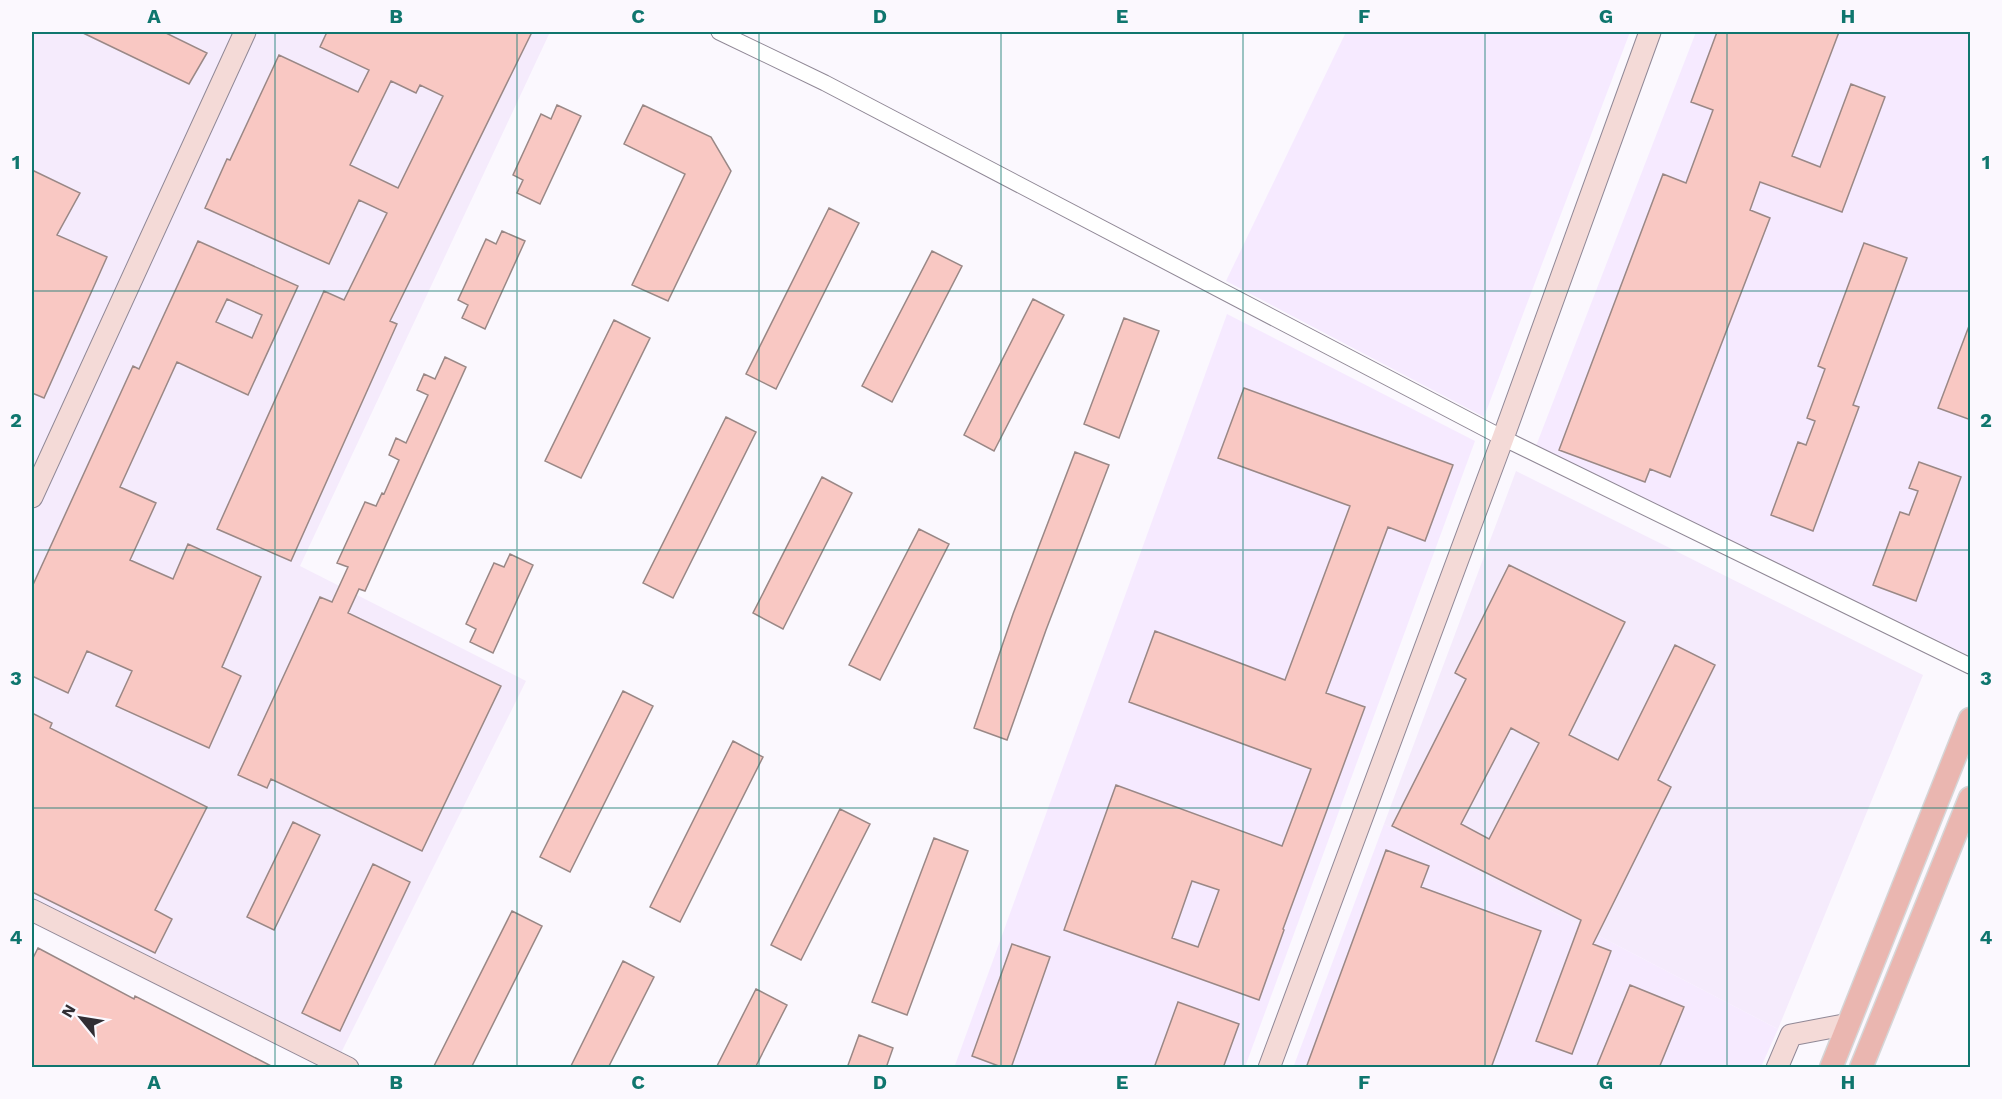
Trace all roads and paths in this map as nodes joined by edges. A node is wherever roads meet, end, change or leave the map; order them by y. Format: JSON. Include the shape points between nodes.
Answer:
{"nodes":[{"id":1,"x":245,"y":32,"type":"edge"},
{"id":2,"x":719,"y":32,"type":"edge"},
{"id":3,"x":1650,"y":32,"type":"edge"},
{"id":4,"x":1503,"y":438,"type":"junction"},
{"id":5,"x":32,"y":497,"type":"edge"},
{"id":6,"x":1971,"y":666,"type":"edge"},
{"id":7,"x":1971,"y":719,"type":"edge"},
{"id":8,"x":1971,"y":798,"type":"edge"},
{"id":9,"x":32,"y":910,"type":"edge"},
{"id":10,"x":1849,"y":1024,"type":"junction"},
{"id":11,"x":348,"y":1068,"type":"edge"},
{"id":12,"x":1269,"y":1068,"type":"edge"},
{"id":13,"x":1777,"y":1068,"type":"edge"},
{"id":14,"x":1831,"y":1068,"type":"edge"},
{"id":15,"x":1861,"y":1068,"type":"edge"}],
"edges":[{"from":1,"to":5,"type":"street"},
{"from":2,"to":4,"type":"street","via":[[825,83]]},
{"from":3,"to":4,"type":"street"},
{"from":4,"to":6,"type":"street"},
{"from":4,"to":12,"type":"street"},
{"from":7,"to":10,"type":"main road"},
{"from":8,"to":15,"type":"main road"},
{"from":9,"to":11,"type":"street"},
{"from":10,"to":13,"type":"street","via":[[1791,1035]]},
{"from":10,"to":14,"type":"main road"}]}
